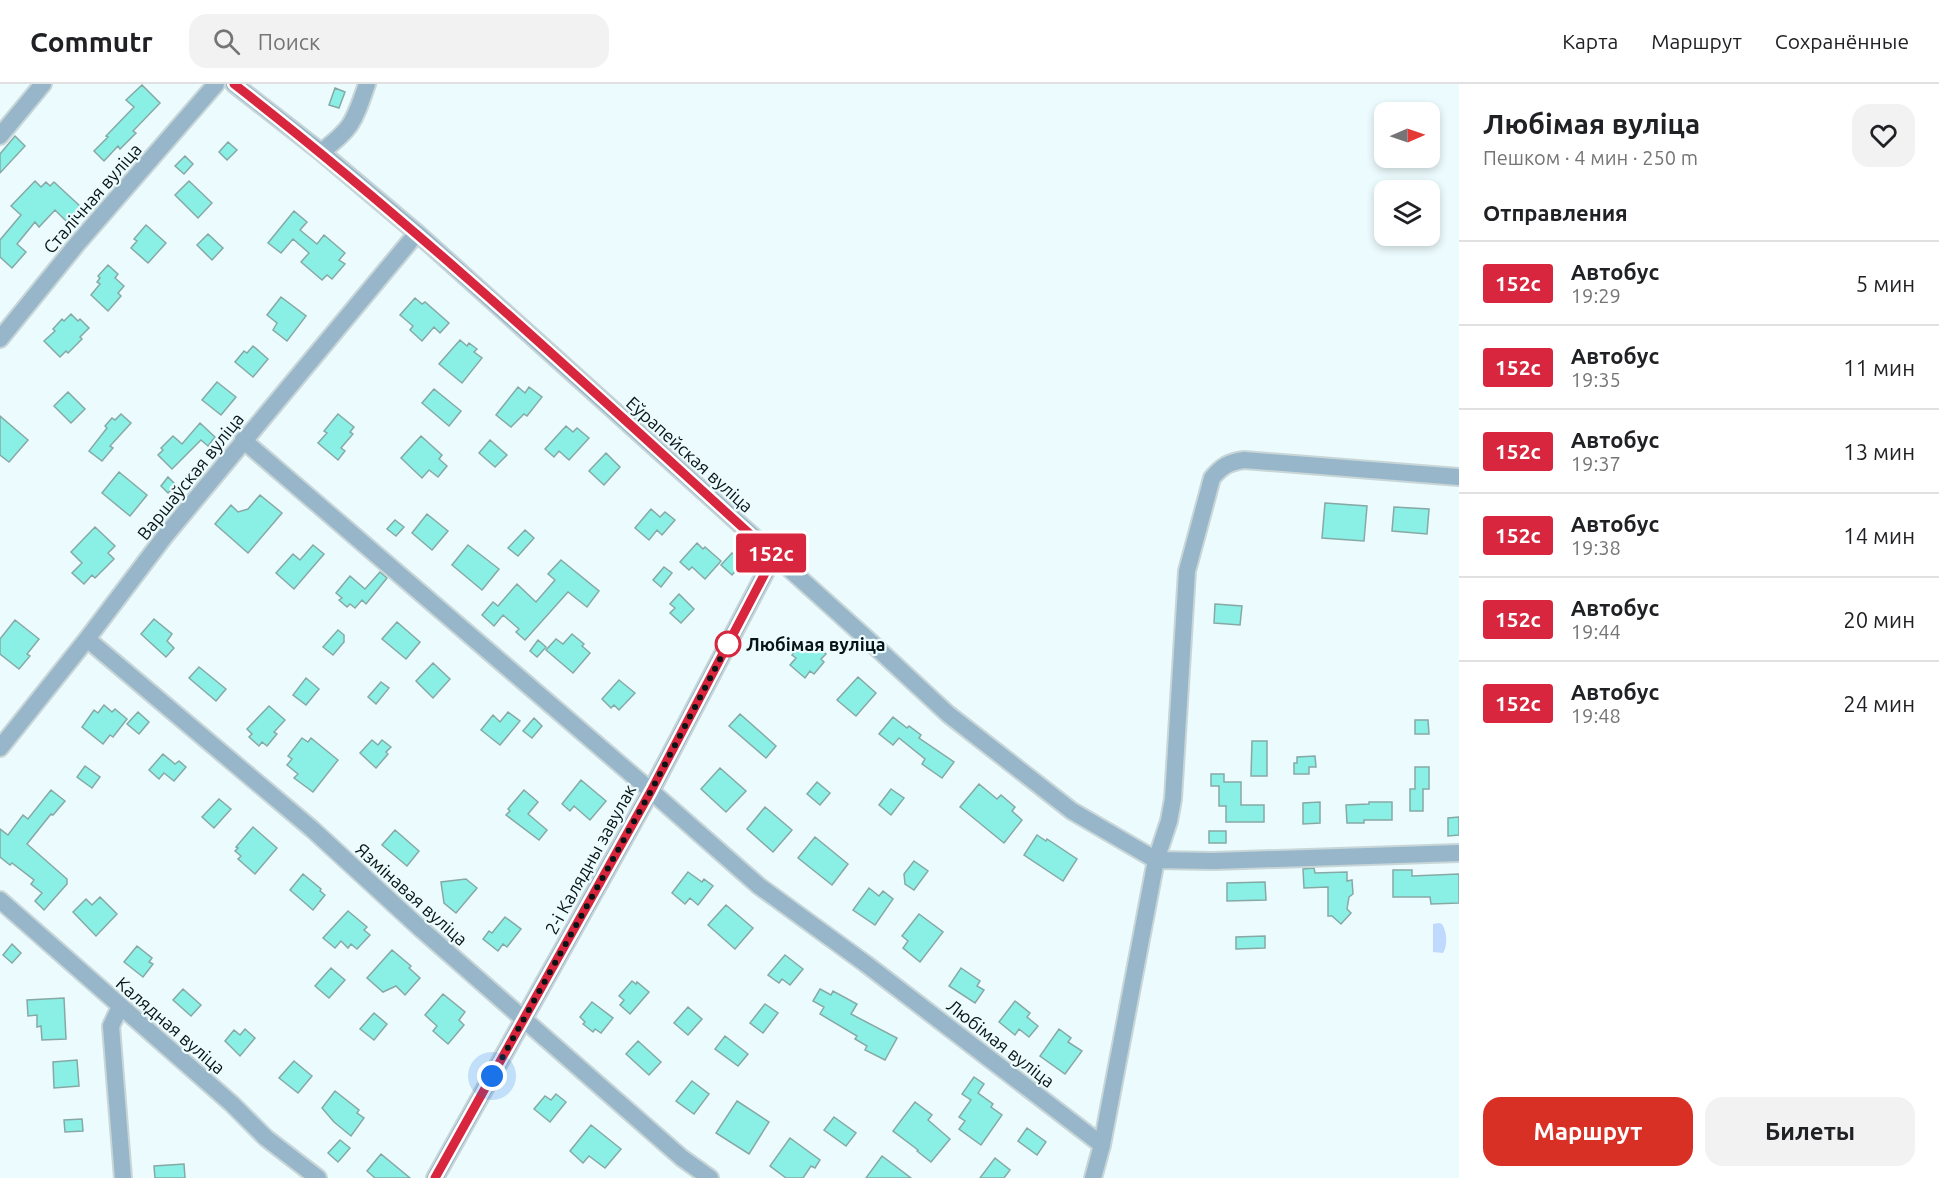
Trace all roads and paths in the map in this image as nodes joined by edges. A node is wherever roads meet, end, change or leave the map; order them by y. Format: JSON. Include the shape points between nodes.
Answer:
{"nodes":[{"id":1,"x":43,"y":84,"type":"edge"},
{"id":2,"x":216,"y":84,"type":"edge"},
{"id":3,"x":234,"y":84,"type":"edge"},
{"id":4,"x":367,"y":84,"type":"edge"},
{"id":5,"x":0,"y":136,"type":"edge"},
{"id":6,"x":321,"y":152,"type":"junction"},
{"id":7,"x":417,"y":233,"type":"junction"},
{"id":8,"x":0,"y":339,"type":"edge"},
{"id":9,"x":243,"y":440,"type":"junction"},
{"id":10,"x":1459,"y":477,"type":"edge"},
{"id":11,"x":774,"y":556,"type":"junction"},
{"id":12,"x":87,"y":639,"type":"junction"},
{"id":13,"x":0,"y":748,"type":"edge"},
{"id":14,"x":651,"y":791,"type":"junction"},
{"id":15,"x":1459,"y":853,"type":"edge"},
{"id":16,"x":1156,"y":860,"type":"junction"},
{"id":17,"x":0,"y":900,"type":"edge"},
{"id":18,"x":120,"y":1007,"type":"junction"},
{"id":19,"x":523,"y":1020,"type":"junction"},
{"id":20,"x":1102,"y":1145,"type":"junction"},
{"id":21,"x":123,"y":1178,"type":"edge"},
{"id":22,"x":318,"y":1178,"type":"edge"},
{"id":23,"x":435,"y":1178,"type":"edge"},
{"id":24,"x":710,"y":1178,"type":"edge"},
{"id":25,"x":1093,"y":1178,"type":"edge"}],
"edges":[{"from":1,"to":5,"type":"street"},
{"from":2,"to":8,"type":"street","name":"Сталічная вуліца"},
{"from":3,"to":6,"type":"street","name":"Еўрапейская вуліца"},
{"from":4,"to":6,"type":"street","via":[[349,128]]},
{"from":6,"to":7,"type":"street","name":"Еўрапейская вуліца"},
{"from":7,"to":9,"type":"street","name":"Варшаўская вуліца"},
{"from":7,"to":11,"type":"street","name":"Еўрапейская вуліца"},
{"from":9,"to":12,"type":"street","name":"Варшаўская вуліца"},
{"from":9,"to":14,"type":"street","name":"Любімая вуліца"},
{"from":10,"to":16,"type":"street","via":[[1244,460],[1230,462],[1212,478],[1187,571],[1173,800]]},
{"from":11,"to":14,"type":"street","name":"2-і Калядны завулак"},
{"from":11,"to":16,"type":"street","name":"Еўрапейская вуліца","via":[[948,714],[1072,811]]},
{"from":12,"to":13,"type":"street","name":"Варшаўская вуліца"},
{"from":12,"to":19,"type":"street","name":"Язмінавая вуліца","via":[[312,829]]},
{"from":14,"to":19,"type":"street","name":"2-і Калядны завулак"},
{"from":14,"to":20,"type":"street","name":"Любімая вуліца","via":[[759,885]]},
{"from":15,"to":16,"type":"street"},
{"from":16,"to":20,"type":"street"},
{"from":17,"to":18,"type":"street","name":"Калядная вуліца"},
{"from":18,"to":21,"type":"street","via":[[111,1026]]},
{"from":18,"to":22,"type":"street","name":"Калядная вуліца","via":[[266,1138]]},
{"from":19,"to":23,"type":"street","name":"2-і Калядны завулак"},
{"from":19,"to":24,"type":"street","name":"Язмінавая вуліца"},
{"from":20,"to":25,"type":"street"}]}
